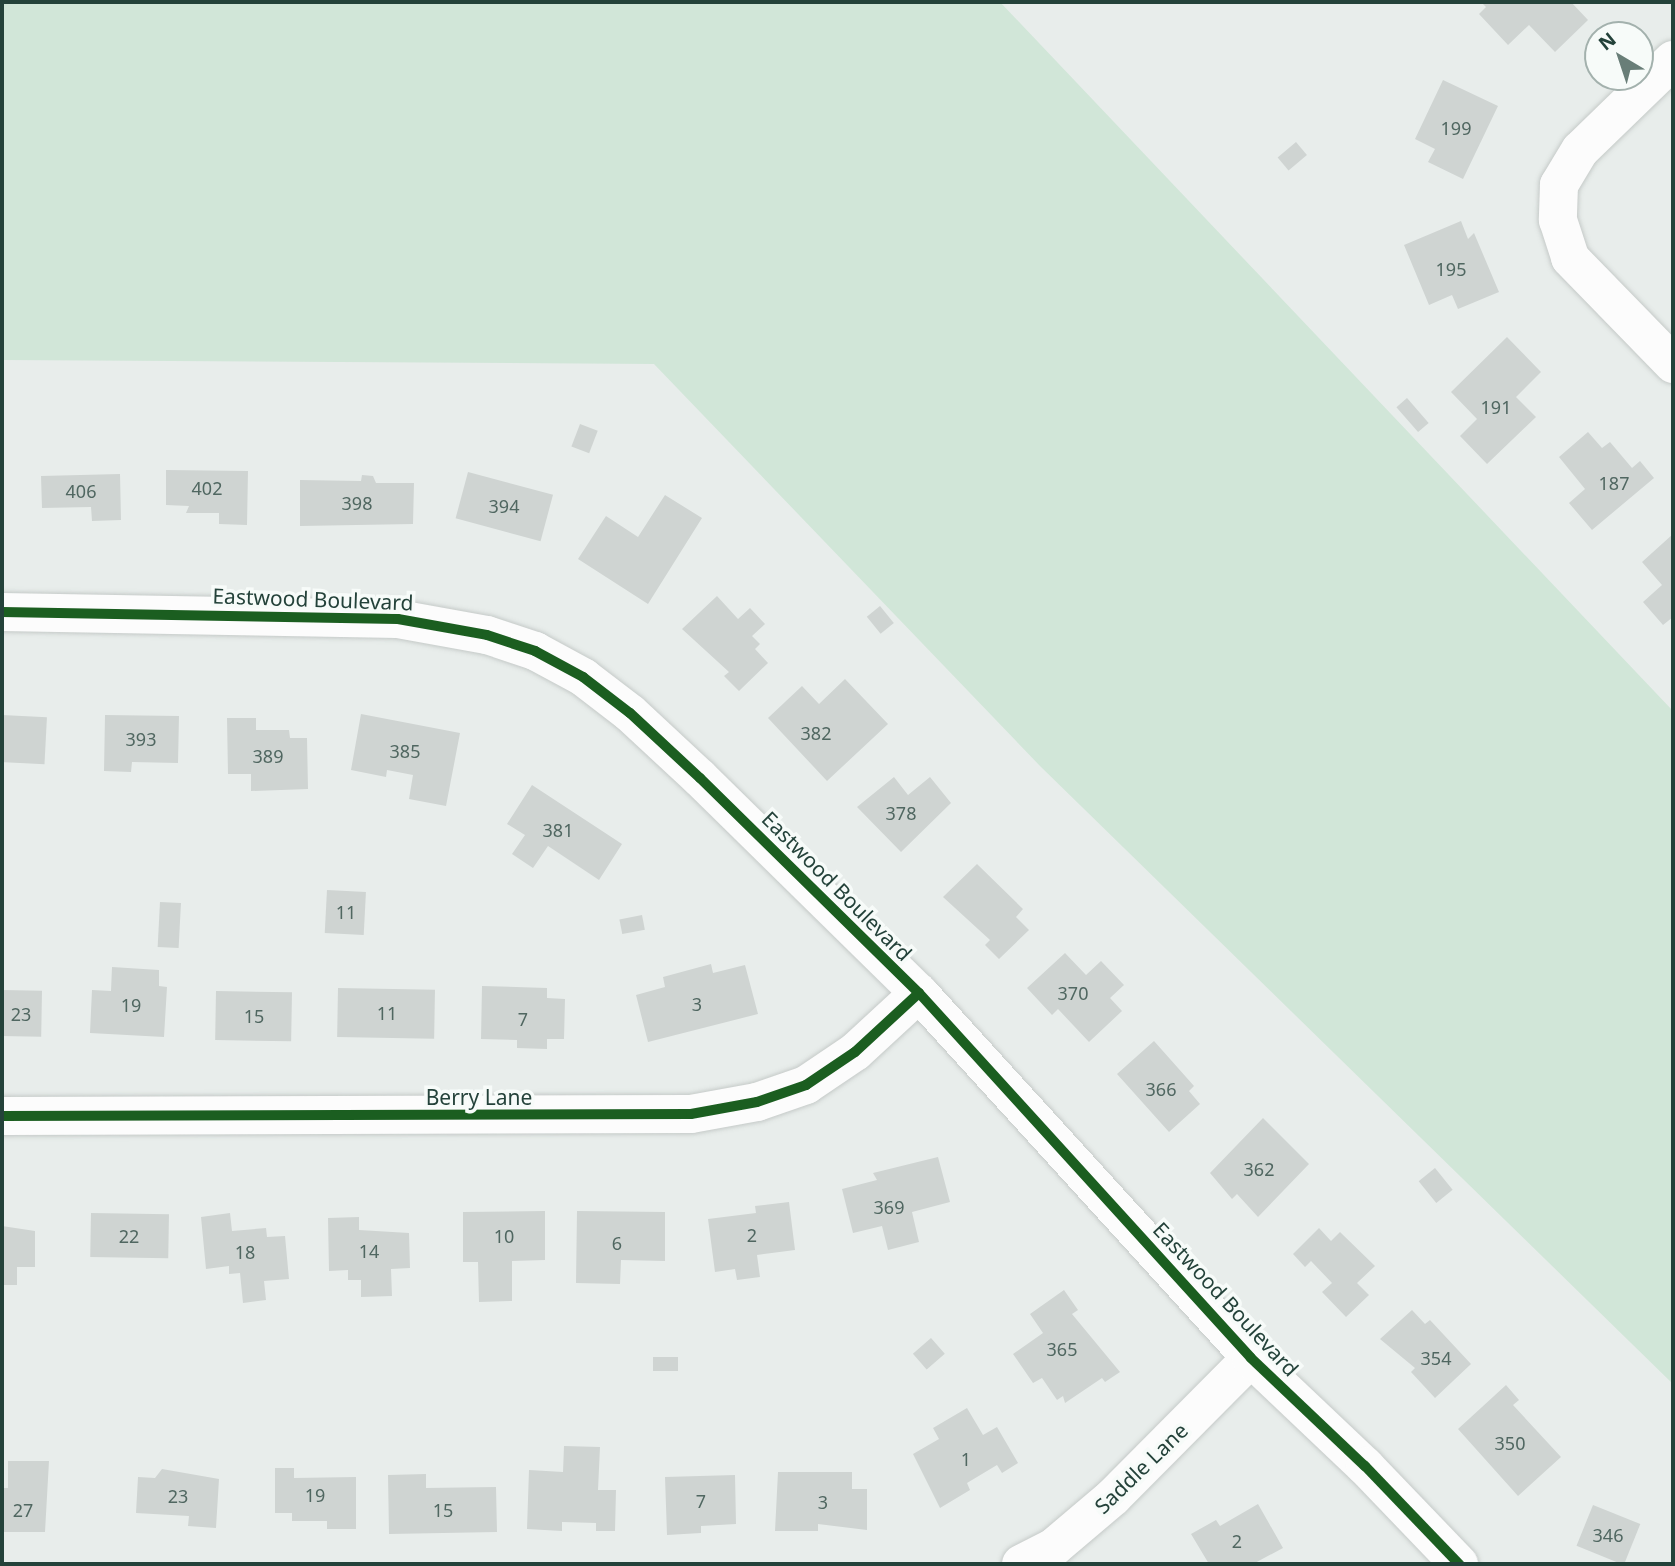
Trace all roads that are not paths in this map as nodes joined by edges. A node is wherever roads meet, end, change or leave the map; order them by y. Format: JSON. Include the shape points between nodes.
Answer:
{"nodes":[{"id":1,"x":1673,"y":60,"type":"edge"},
{"id":2,"x":1673,"y":364,"type":"edge"},
{"id":3,"x":2,"y":612,"type":"edge"},
{"id":4,"x":919,"y":993,"type":"junction"},
{"id":5,"x":2,"y":1116,"type":"edge"},
{"id":6,"x":1251,"y":1358,"type":"junction"},
{"id":7,"x":1021,"y":1564,"type":"edge"},
{"id":8,"x":1459,"y":1564,"type":"edge"}],
"edges":[{"from":1,"to":2,"type":"street","via":[[1580,150],[1559,185],[1558,220],[1570,258]]},
{"from":3,"to":4,"type":"street","name":"Eastwood Boulevard","via":[[374,617],[443,626],[535,651],[583,677],[630,713]]},
{"from":4,"to":5,"type":"street","name":"Berry Lane","via":[[855,1052],[806,1085],[757,1102],[691,1114]]},
{"from":4,"to":6,"type":"street","name":"Eastwood Boulevard"},
{"from":6,"to":7,"type":"street","name":"Saddle Lane","via":[[1113,1497],[1054,1547]]},
{"from":6,"to":8,"type":"street","name":"Eastwood Boulevard"}]}
